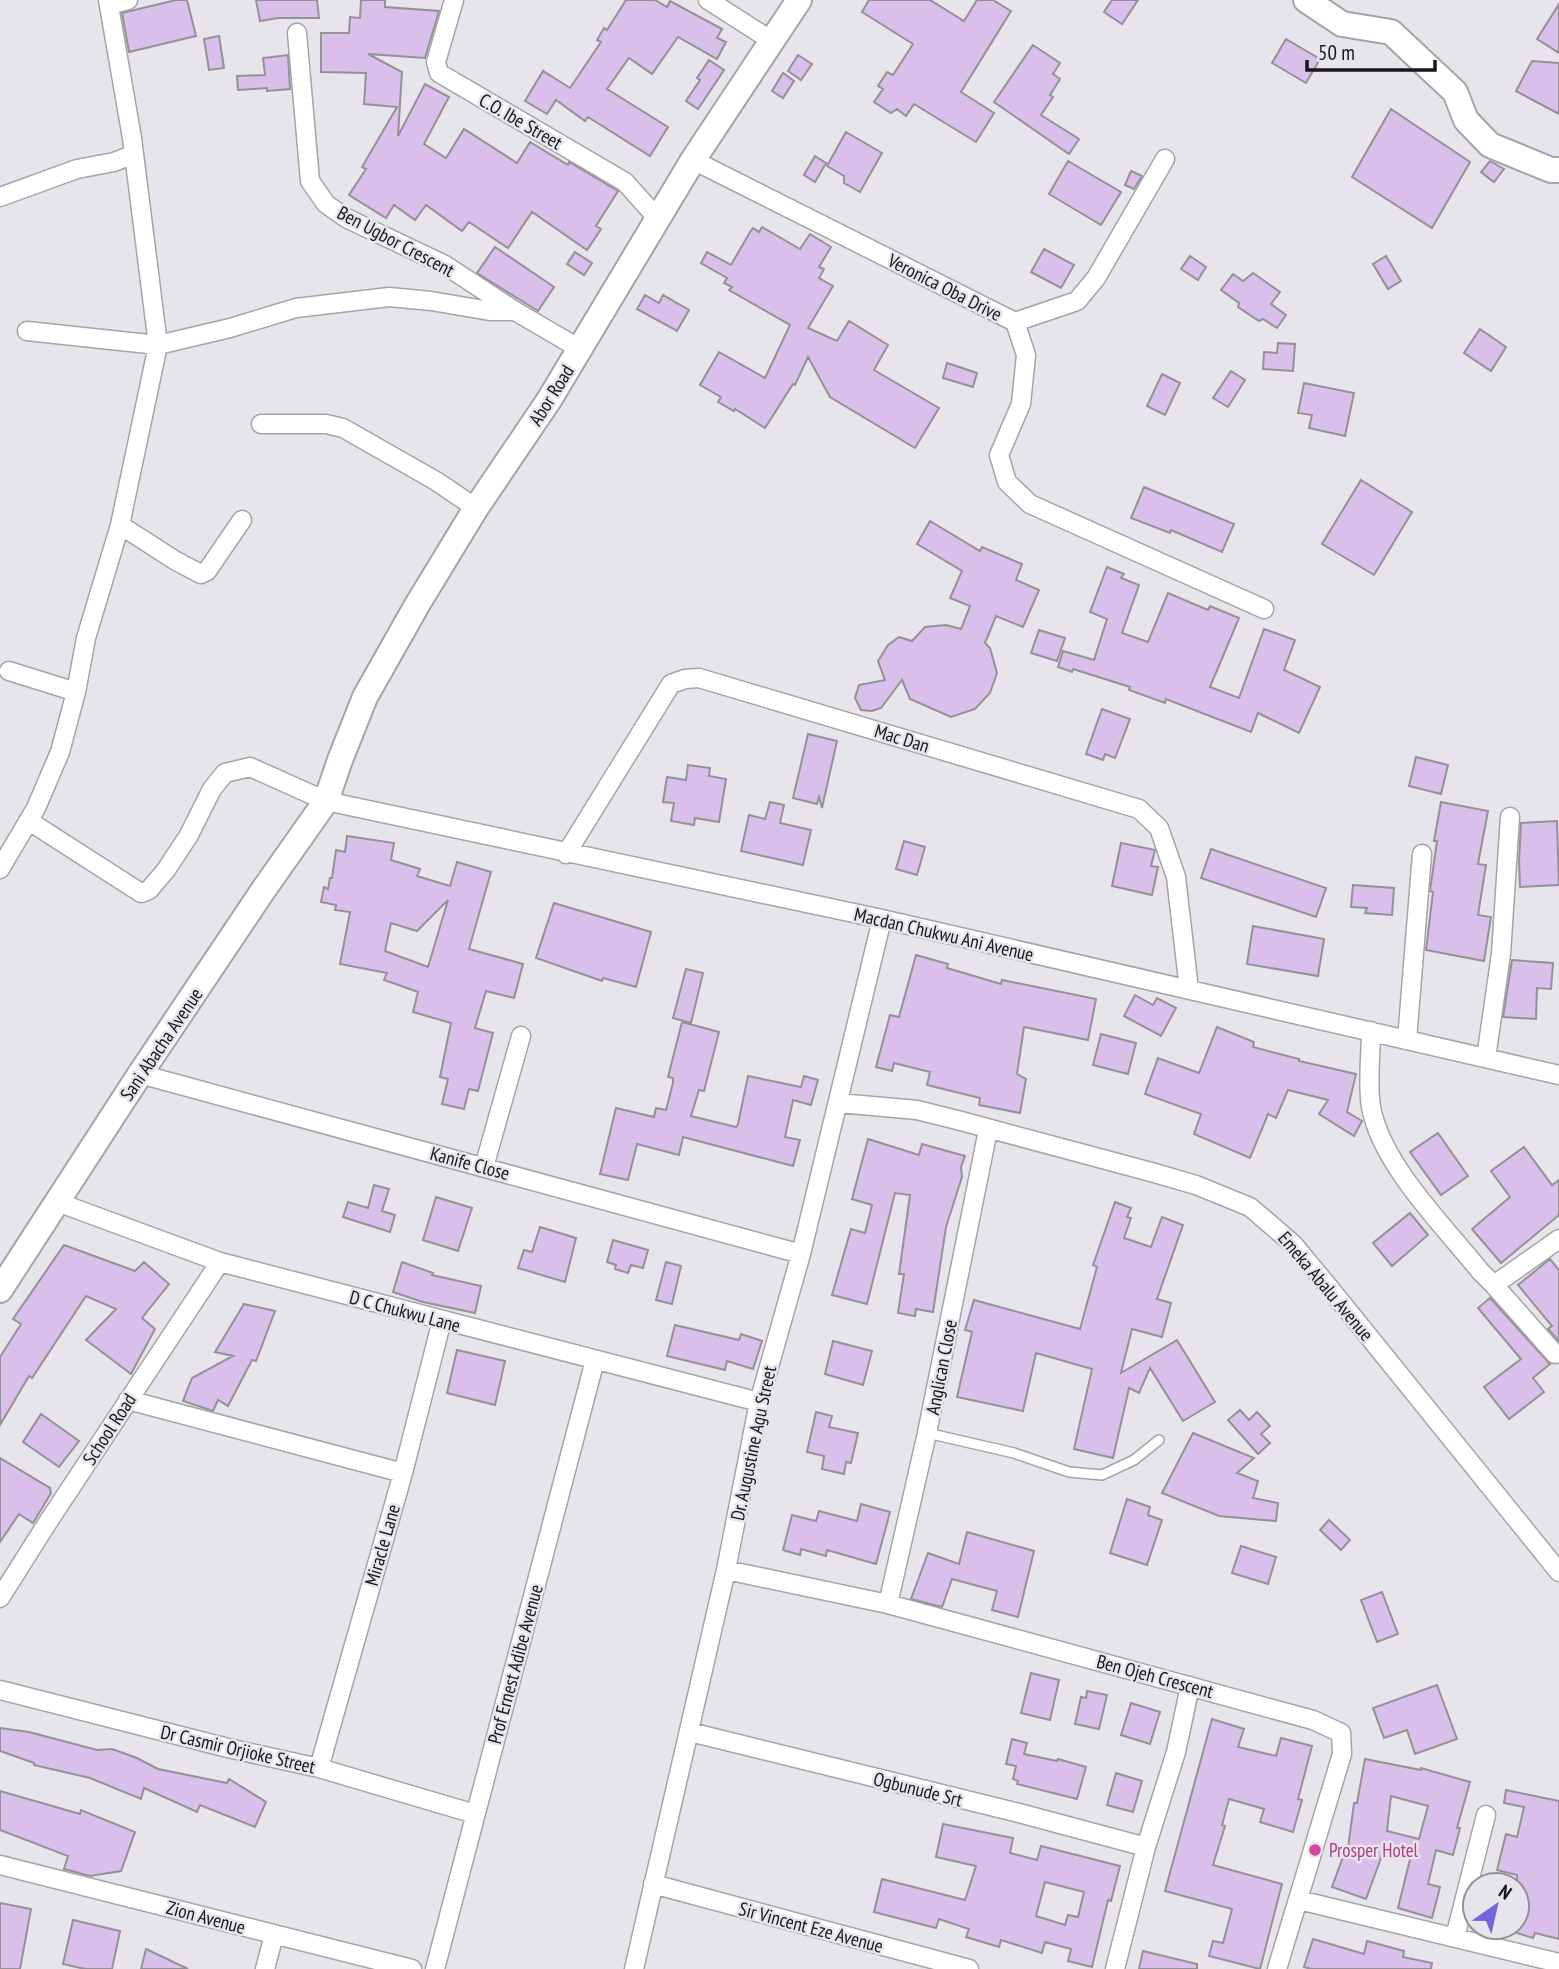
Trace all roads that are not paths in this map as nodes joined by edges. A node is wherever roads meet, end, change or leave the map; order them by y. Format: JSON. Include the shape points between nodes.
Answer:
{"nodes":[{"id":1,"x":128,"y":0,"type":"edge"},
{"id":2,"x":454,"y":0,"type":"edge"},
{"id":3,"x":708,"y":0,"type":"edge"},
{"id":4,"x":799,"y":0,"type":"edge"},
{"id":5,"x":1306,"y":0,"type":"edge"},
{"id":6,"x":109,"y":2,"type":"edge"},
{"id":7,"x":297,"y":33,"type":"dead end"},
{"id":8,"x":772,"y":41,"type":"junction"},
{"id":9,"x":134,"y":154,"type":"junction"},
{"id":10,"x":1165,"y":159,"type":"dead end"},
{"id":11,"x":693,"y":160,"type":"junction"},
{"id":12,"x":1559,"y":170,"type":"edge"},
{"id":13,"x":0,"y":197,"type":"edge"},
{"id":14,"x":658,"y":219,"type":"junction"},
{"id":15,"x":515,"y":311,"type":"junction"},
{"id":16,"x":1015,"y":322,"type":"junction"},
{"id":17,"x":27,"y":331,"type":"dead end"},
{"id":18,"x":158,"y":345,"type":"junction"},
{"id":19,"x":580,"y":349,"type":"junction"},
{"id":20,"x":261,"y":424,"type":"dead end"},
{"id":21,"x":476,"y":508,"type":"junction"},
{"id":22,"x":242,"y":520,"type":"dead end"},
{"id":23,"x":120,"y":525,"type":"junction"},
{"id":24,"x":1264,"y":609,"type":"dead end"},
{"id":25,"x":9,"y":671,"type":"dead end"},
{"id":26,"x":76,"y":692,"type":"junction"},
{"id":27,"x":326,"y":801,"type":"junction"},
{"id":28,"x":1510,"y":817,"type":"dead end"},
{"id":29,"x":29,"y":821,"type":"junction"},
{"id":30,"x":566,"y":854,"type":"junction"},
{"id":31,"x":1422,"y":854,"type":"dead end"},
{"id":32,"x":0,"y":869,"type":"edge"},
{"id":33,"x":882,"y":919,"type":"junction"},
{"id":34,"x":1189,"y":989,"type":"junction"},
{"id":35,"x":1371,"y":1031,"type":"junction"},
{"id":36,"x":521,"y":1037,"type":"dead end"},
{"id":37,"x":1407,"y":1040,"type":"junction"},
{"id":38,"x":1486,"y":1058,"type":"junction"},
{"id":39,"x":140,"y":1074,"type":"junction"},
{"id":40,"x":1559,"y":1075,"type":"edge"},
{"id":41,"x":839,"y":1103,"type":"junction"},
{"id":42,"x":988,"y":1130,"type":"junction"},
{"id":43,"x":484,"y":1167,"type":"junction"},
{"id":44,"x":57,"y":1202,"type":"junction"},
{"id":45,"x":1559,"y":1239,"type":"edge"},
{"id":46,"x":801,"y":1254,"type":"junction"},
{"id":47,"x":220,"y":1262,"type":"junction"},
{"id":48,"x":1494,"y":1285,"type":"junction"},
{"id":49,"x":0,"y":1290,"type":"edge"},
{"id":50,"x":442,"y":1320,"type":"junction"},
{"id":51,"x":1555,"y":1353,"type":"dead end"},
{"id":52,"x":595,"y":1360,"type":"junction"},
{"id":53,"x":128,"y":1400,"type":"junction"},
{"id":54,"x":759,"y":1402,"type":"junction"},
{"id":55,"x":927,"y":1433,"type":"junction"},
{"id":56,"x":1160,"y":1440,"type":"dead end"},
{"id":57,"x":402,"y":1473,"type":"junction"},
{"id":58,"x":726,"y":1570,"type":"junction"},
{"id":59,"x":1559,"y":1572,"type":"edge"},
{"id":60,"x":0,"y":1598,"type":"edge"},
{"id":61,"x":888,"y":1604,"type":"junction"},
{"id":62,"x":1190,"y":1686,"type":"junction"},
{"id":63,"x":0,"y":1690,"type":"edge"},
{"id":64,"x":690,"y":1732,"type":"junction"},
{"id":65,"x":319,"y":1768,"type":"junction"},
{"id":66,"x":475,"y":1814,"type":"junction"},
{"id":67,"x":1486,"y":1815,"type":"dead end"},
{"id":68,"x":1146,"y":1847,"type":"junction"},
{"id":69,"x":0,"y":1865,"type":"edge"},
{"id":70,"x":653,"y":1884,"type":"junction"},
{"id":71,"x":1299,"y":1900,"type":"junction"},
{"id":72,"x":274,"y":1935,"type":"junction"},
{"id":73,"x":1455,"y":1937,"type":"junction"},
{"id":74,"x":1559,"y":1963,"type":"edge"},
{"id":75,"x":265,"y":1969,"type":"edge"},
{"id":76,"x":412,"y":1969,"type":"edge"},
{"id":77,"x":435,"y":1969,"type":"edge"},
{"id":78,"x":634,"y":1969,"type":"edge"},
{"id":79,"x":969,"y":1969,"type":"edge"},
{"id":80,"x":1115,"y":1969,"type":"edge"},
{"id":81,"x":1277,"y":1969,"type":"edge"}],
"edges":[{"from":1,"to":6,"type":"street"},
{"from":2,"to":14,"type":"street","name":"C.O. Ibe Street","via":[[436,62],[439,73],[625,182]]},
{"from":3,"to":8,"type":"street"},
{"from":4,"to":8,"type":"street","name":"Abor Road"},
{"from":5,"to":12,"type":"street","via":[[1342,24],[1391,32],[1455,92],[1466,120],[1490,145]]},
{"from":6,"to":9,"type":"street"},
{"from":7,"to":15,"type":"street","name":"Ben Ugbor Crescent","via":[[310,181],[326,204],[445,265]]},
{"from":8,"to":11,"type":"street","name":"Abor Road"},
{"from":9,"to":13,"type":"street"},
{"from":9,"to":18,"type":"street"},
{"from":10,"to":16,"type":"street","via":[[1096,278],[1077,301]]},
{"from":11,"to":14,"type":"street","name":"Abor Road"},
{"from":11,"to":16,"type":"street","name":"Veronica Oba Drive"},
{"from":14,"to":19,"type":"street","name":"Abor Road"},
{"from":15,"to":18,"type":"street","via":[[388,297],[296,308]]},
{"from":15,"to":19,"type":"street","name":"Ben Ugbor Crescent"},
{"from":16,"to":24,"type":"street","name":"Veronica Oba Drive","via":[[1026,355],[1021,404],[999,455],[1007,482],[1030,504]]},
{"from":17,"to":18,"type":"street"},
{"from":18,"to":23,"type":"street"},
{"from":19,"to":21,"type":"street","name":"Abor Road"},
{"from":20,"to":21,"type":"street","via":[[343,428]]},
{"from":21,"to":27,"type":"street","name":"Abor Road","via":[[365,697]]},
{"from":22,"to":23,"type":"street","via":[[201,574]]},
{"from":23,"to":26,"type":"street","via":[[86,638]]},
{"from":25,"to":26,"type":"street"},
{"from":26,"to":29,"type":"street","via":[[60,752]]},
{"from":27,"to":29,"type":"street","name":"Macdan Chukwu Ani Avenue","via":[[250,767],[225,773],[166,870],[141,893]]},
{"from":27,"to":30,"type":"street","name":"Macdan Chukwu Ani Avenue"},
{"from":27,"to":39,"type":"street","name":"Sani Abacha Avenue"},
{"from":28,"to":38,"type":"street","via":[[1501,954]]},
{"from":29,"to":32,"type":"street"},
{"from":30,"to":33,"type":"street","name":"Macdan Chukwu Ani Avenue"},
{"from":30,"to":34,"type":"street","name":"Mac Dan","via":[[671,684],[699,678],[1139,809],[1159,828],[1176,877]]},
{"from":31,"to":37,"type":"street"},
{"from":33,"to":34,"type":"street","name":"Macdan Chukwu Ani Avenue"},
{"from":33,"to":41,"type":"street","name":"Dr. Augustine Agu Street"},
{"from":34,"to":35,"type":"street","name":"Macdan Chukwu Ani Avenue"},
{"from":35,"to":37,"type":"street","name":"Macdan Chukwu Ani Avenue"},
{"from":35,"to":48,"type":"street","via":[[1371,1106],[1381,1141],[1405,1178]]},
{"from":36,"to":43,"type":"street"},
{"from":37,"to":38,"type":"street","name":"Macdan Chukwu Ani Avenue"},
{"from":38,"to":40,"type":"street","name":"Macdan Chukwu Ani Avenue"},
{"from":39,"to":43,"type":"street","name":"Kanife Close"},
{"from":39,"to":44,"type":"street","name":"Sani Abacha Avenue"},
{"from":41,"to":42,"type":"street","name":"Emeka Abalu Avenue","via":[[917,1110]]},
{"from":41,"to":46,"type":"street","name":"Dr. Augustine Agu Street"},
{"from":42,"to":55,"type":"street","name":"Anglican Close"},
{"from":42,"to":59,"type":"street","name":"Emeka Abalu Avenue","via":[[1196,1185],[1261,1215],[1293,1244]]},
{"from":43,"to":46,"type":"street","name":"Kanife Close"},
{"from":44,"to":47,"type":"street","name":"D C Chukwu Lane"},
{"from":44,"to":49,"type":"street","name":"Sani Abacha Avenue"},
{"from":45,"to":48,"type":"street"},
{"from":46,"to":54,"type":"street","name":"Dr. Augustine Agu Street"},
{"from":47,"to":50,"type":"street","name":"D C Chukwu Lane"},
{"from":47,"to":53,"type":"street","name":"School Road"},
{"from":48,"to":51,"type":"street"},
{"from":50,"to":52,"type":"street","name":"D C Chukwu Lane"},
{"from":50,"to":57,"type":"street","name":"Miracle Lane"},
{"from":52,"to":54,"type":"street","name":"D C Chukwu Lane"},
{"from":52,"to":66,"type":"street","name":"Prof Ernest Adibe Avenue"},
{"from":53,"to":57,"type":"street"},
{"from":53,"to":60,"type":"street","name":"School Road"},
{"from":54,"to":58,"type":"street","name":"Dr. Augustine Agu Street"},
{"from":55,"to":56,"type":"lane","via":[[1014,1453],[1069,1472],[1102,1475],[1134,1460]]},
{"from":55,"to":61,"type":"street","name":"Anglican Close"},
{"from":57,"to":65,"type":"street","name":"Miracle Lane"},
{"from":58,"to":61,"type":"street","name":"Ben Ojeh Crescent"},
{"from":58,"to":64,"type":"street","name":"Dr. Augustine Agu Street"},
{"from":61,"to":62,"type":"street","name":"Ben Ojeh Crescent"},
{"from":62,"to":68,"type":"street","via":[[1176,1752]]},
{"from":62,"to":71,"type":"street","name":"Ben Ojeh Crescent","via":[[1313,1720],[1341,1733],[1342,1754]]},
{"from":63,"to":65,"type":"street","name":"Dr Casmir Orjioke Street"},
{"from":64,"to":68,"type":"street","name":"Ogbunude Srt"},
{"from":64,"to":70,"type":"street","name":"Dr. Augustine Agu Street"},
{"from":65,"to":66,"type":"street","name":"Dr Casmir Orjioke Street"},
{"from":66,"to":77,"type":"street","name":"Prof Ernest Adibe Avenue"},
{"from":67,"to":73,"type":"street"},
{"from":68,"to":80,"type":"street"},
{"from":69,"to":72,"type":"street","name":"Zion Avenue"},
{"from":70,"to":78,"type":"street","name":"Dr. Augustine Agu Street"},
{"from":70,"to":79,"type":"street","name":"Sir Vincent Eze Avenue"},
{"from":71,"to":73,"type":"street"},
{"from":71,"to":81,"type":"street","name":"Ben Ojeh Crescent"},
{"from":72,"to":75,"type":"street"},
{"from":72,"to":76,"type":"street","name":"Zion Avenue"},
{"from":73,"to":74,"type":"street"}]}
